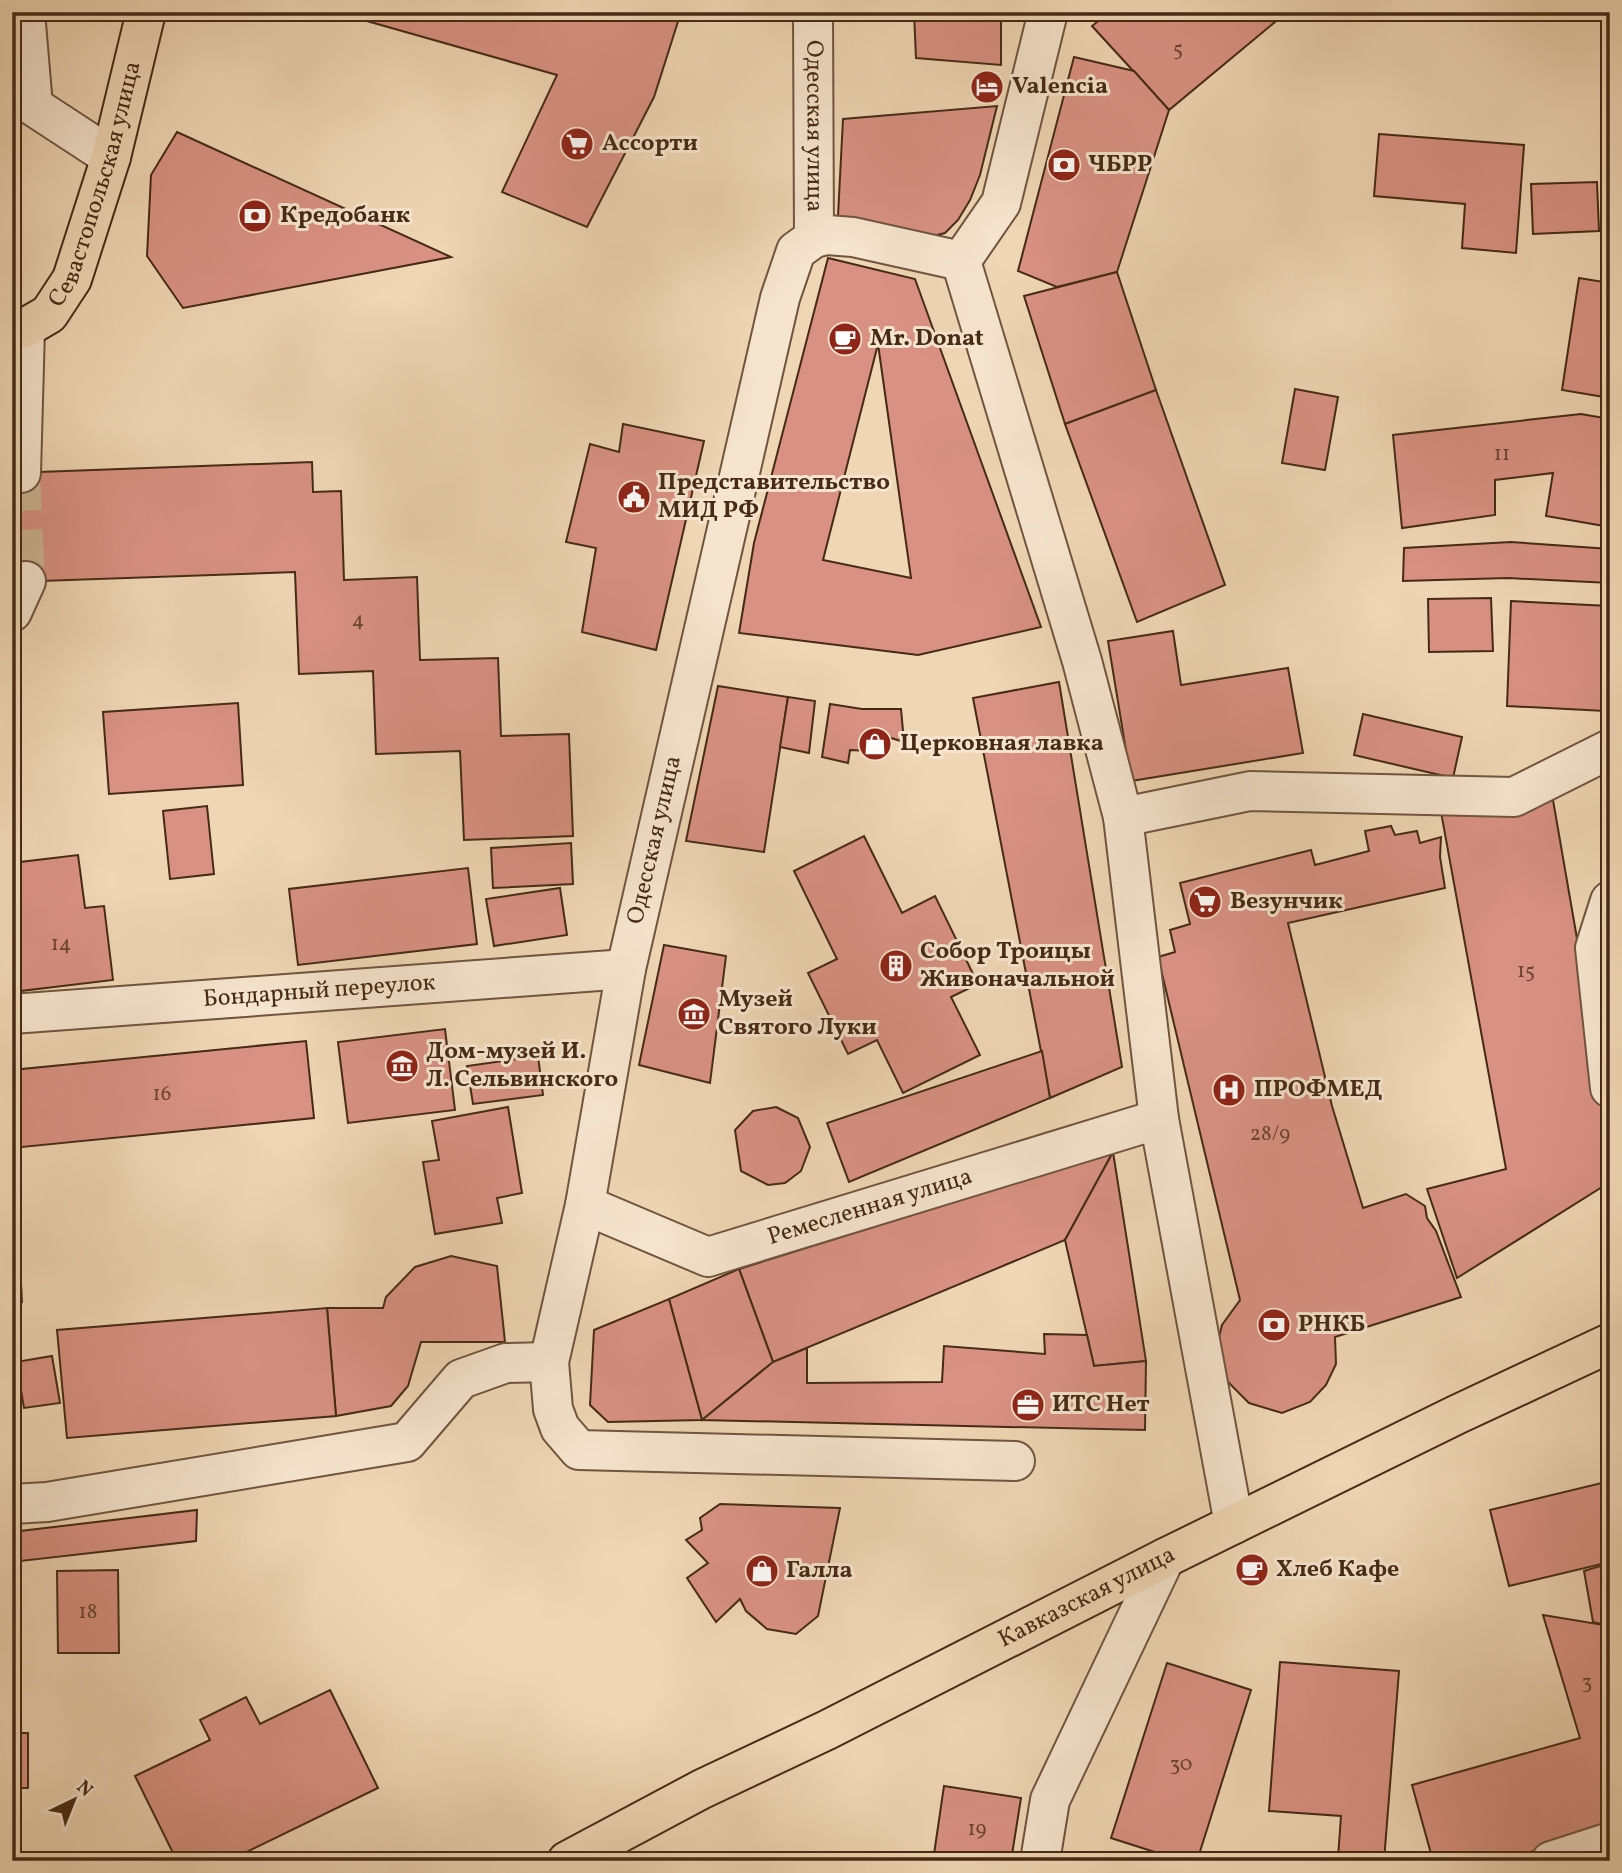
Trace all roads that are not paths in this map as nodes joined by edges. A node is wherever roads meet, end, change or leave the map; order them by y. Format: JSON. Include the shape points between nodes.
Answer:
{"nodes":[{"id":1,"x":25,"y":12,"type":"edge"},
{"id":2,"x":146,"y":12,"type":"edge"},
{"id":3,"x":813,"y":12,"type":"edge"},
{"id":4,"x":1048,"y":12,"type":"edge"},
{"id":5,"x":111,"y":157,"type":"junction"},
{"id":6,"x":814,"y":238,"type":"junction"},
{"id":7,"x":961,"y":261,"type":"junction"},
{"id":8,"x":18,"y":329,"type":"edge"},
{"id":9,"x":20,"y":472,"type":"tunnel mouth"},
{"id":10,"x":1610,"y":749,"type":"edge"},
{"id":11,"x":1123,"y":817,"type":"junction"},
{"id":12,"x":1610,"y":901,"type":"edge"},
{"id":13,"x":626,"y":969,"type":"junction"},
{"id":14,"x":12,"y":1014,"type":"edge"},
{"id":15,"x":1610,"y":1088,"type":"edge"},
{"id":16,"x":1159,"y":1119,"type":"junction"},
{"id":17,"x":585,"y":1205,"type":"junction"},
{"id":18,"x":1610,"y":1343,"type":"edge"},
{"id":19,"x":549,"y":1362,"type":"junction"},
{"id":20,"x":1014,"y":1461,"type":"dead end"},
{"id":21,"x":12,"y":1504,"type":"edge"},
{"id":22,"x":1234,"y":1524,"type":"junction"},
{"id":23,"x":1165,"y":1558,"type":"junction"},
{"id":24,"x":1610,"y":1842,"type":"edge"},
{"id":25,"x":567,"y":1861,"type":"edge"},
{"id":26,"x":1040,"y":1861,"type":"edge"},
{"id":27,"x":1551,"y":1861,"type":"edge"}],
"edges":[{"from":1,"to":5,"type":"street","via":[[33,106]]},
{"from":2,"to":5,"type":"main road","name":"Севастопольская улица"},
{"from":3,"to":6,"type":"street","name":"Одесская улица"},
{"from":4,"to":7,"type":"street","via":[[1001,203]]},
{"from":5,"to":8,"type":"main road","name":"Севастопольская улица","via":[[72,279],[49,314]]},
{"from":6,"to":7,"type":"street","name":"Одесская улица","via":[[842,234]]},
{"from":6,"to":13,"type":"street","name":"Одесская улица","via":[[796,251],[780,298]]},
{"from":7,"to":11,"type":"street","via":[[1082,661]]},
{"from":8,"to":9,"type":"street"},
{"from":10,"to":11,"type":"street","via":[[1514,797],[1250,792]]},
{"from":11,"to":16,"type":"street"},
{"from":12,"to":15,"type":"street","via":[[1595,947]]},
{"from":13,"to":14,"type":"street","name":"Бондарный переулок"},
{"from":13,"to":17,"type":"street","name":"Одесская улица"},
{"from":16,"to":17,"type":"street","name":"Ремесленная улица","via":[[708,1257]]},
{"from":16,"to":22,"type":"street"},
{"from":17,"to":19,"type":"street","name":"Одесская улица"},
{"from":18,"to":22,"type":"main road","name":"Кавказская улица"},
{"from":19,"to":20,"type":"street","name":"Одесская улица","via":[[553,1409],[560,1428],[579,1450]]},
{"from":19,"to":21,"type":"street","via":[[506,1363],[461,1379],[407,1442]]},
{"from":22,"to":23,"type":"main road","name":"Кавказская улица"},
{"from":23,"to":25,"type":"main road","name":"Кавказская улица"},
{"from":23,"to":26,"type":"street","via":[[1051,1800]]},
{"from":24,"to":27,"type":"street"}]}
